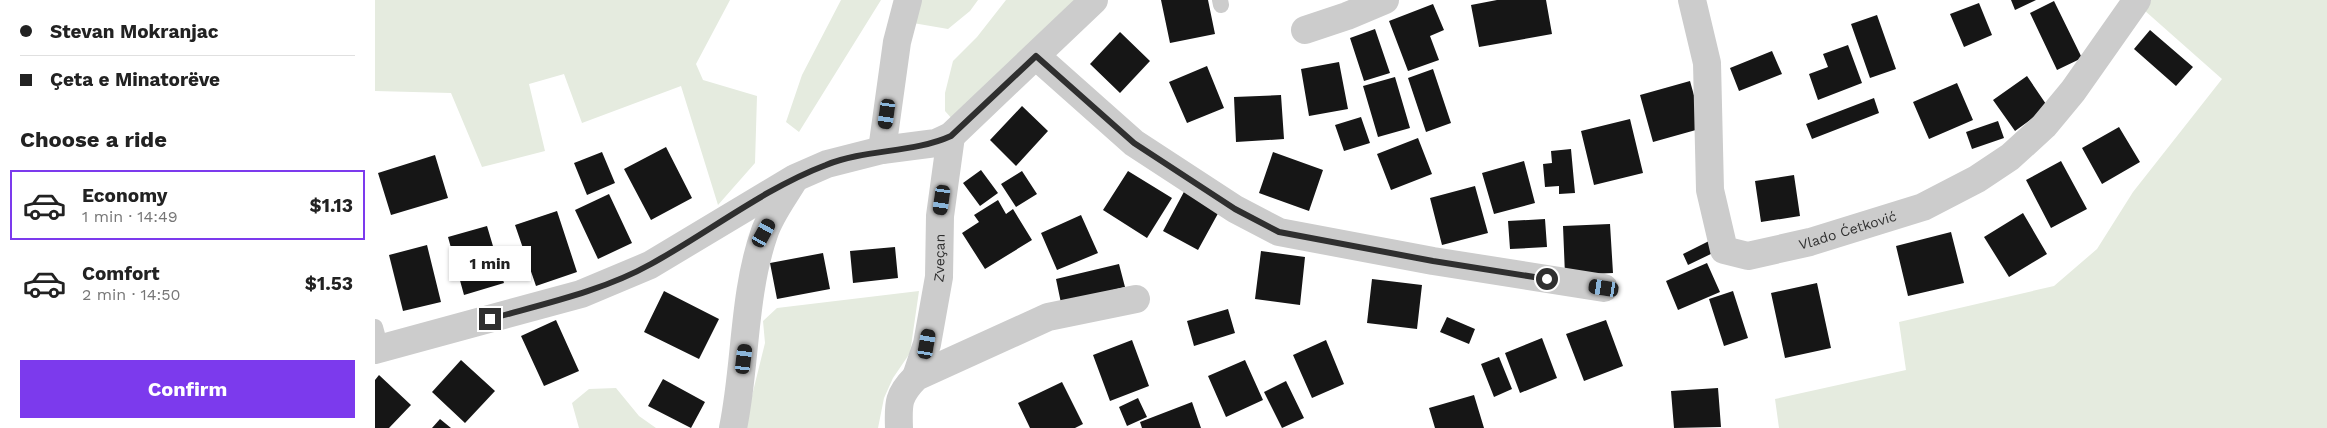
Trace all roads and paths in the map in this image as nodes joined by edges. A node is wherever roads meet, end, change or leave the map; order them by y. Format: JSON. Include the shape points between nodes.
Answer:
{"nodes":[{"id":1,"x":908,"y":0,"type":"edge"},
{"id":2,"x":1094,"y":0,"type":"edge"},
{"id":3,"x":1385,"y":0,"type":"edge"},
{"id":4,"x":1692,"y":0,"type":"edge"},
{"id":5,"x":2137,"y":0,"type":"edge"},
{"id":6,"x":1305,"y":30,"type":"dead end"},
{"id":7,"x":1036,"y":56,"type":"junction"},
{"id":8,"x":951,"y":136,"type":"junction"},
{"id":9,"x":882,"y":150,"type":"junction"},
{"id":10,"x":795,"y":178,"type":"junction"},
{"id":11,"x":1604,"y":288,"type":"dead end"},
{"id":12,"x":1136,"y":299,"type":"dead end"},
{"id":13,"x":377,"y":342,"type":"edge"},
{"id":14,"x":916,"y":377,"type":"junction"},
{"id":15,"x":733,"y":428,"type":"edge"},
{"id":16,"x":899,"y":428,"type":"edge"}],
"edges":[{"from":1,"to":9,"type":"street","via":[[897,42]]},
{"from":2,"to":7,"type":"street"},
{"from":3,"to":6,"type":"street"},
{"from":4,"to":5,"type":"street","name":"Vlado Ćetković","via":[[1707,63],[1710,190],[1724,250],[1748,256],[1810,242],[1923,207],[1983,175],[2010,157],[2044,126],[2073,91]]},
{"from":7,"to":8,"type":"street"},
{"from":7,"to":11,"type":"street","via":[[1134,143],[1235,209],[1279,232]]},
{"from":8,"to":9,"type":"street","via":[[936,143]]},
{"from":8,"to":14,"type":"street","name":"Zveçan","via":[[940,216],[939,277],[927,344]]},
{"from":9,"to":10,"type":"street","via":[[827,164]]},
{"from":10,"to":13,"type":"street","via":[[649,266],[581,294]]},
{"from":10,"to":15,"type":"street","via":[[764,233],[753,282]]},
{"from":12,"to":14,"type":"street","name":"Zveçan","via":[[1049,317]]},
{"from":14,"to":16,"type":"street","name":"Zveçan","via":[[898,402]]}]}
